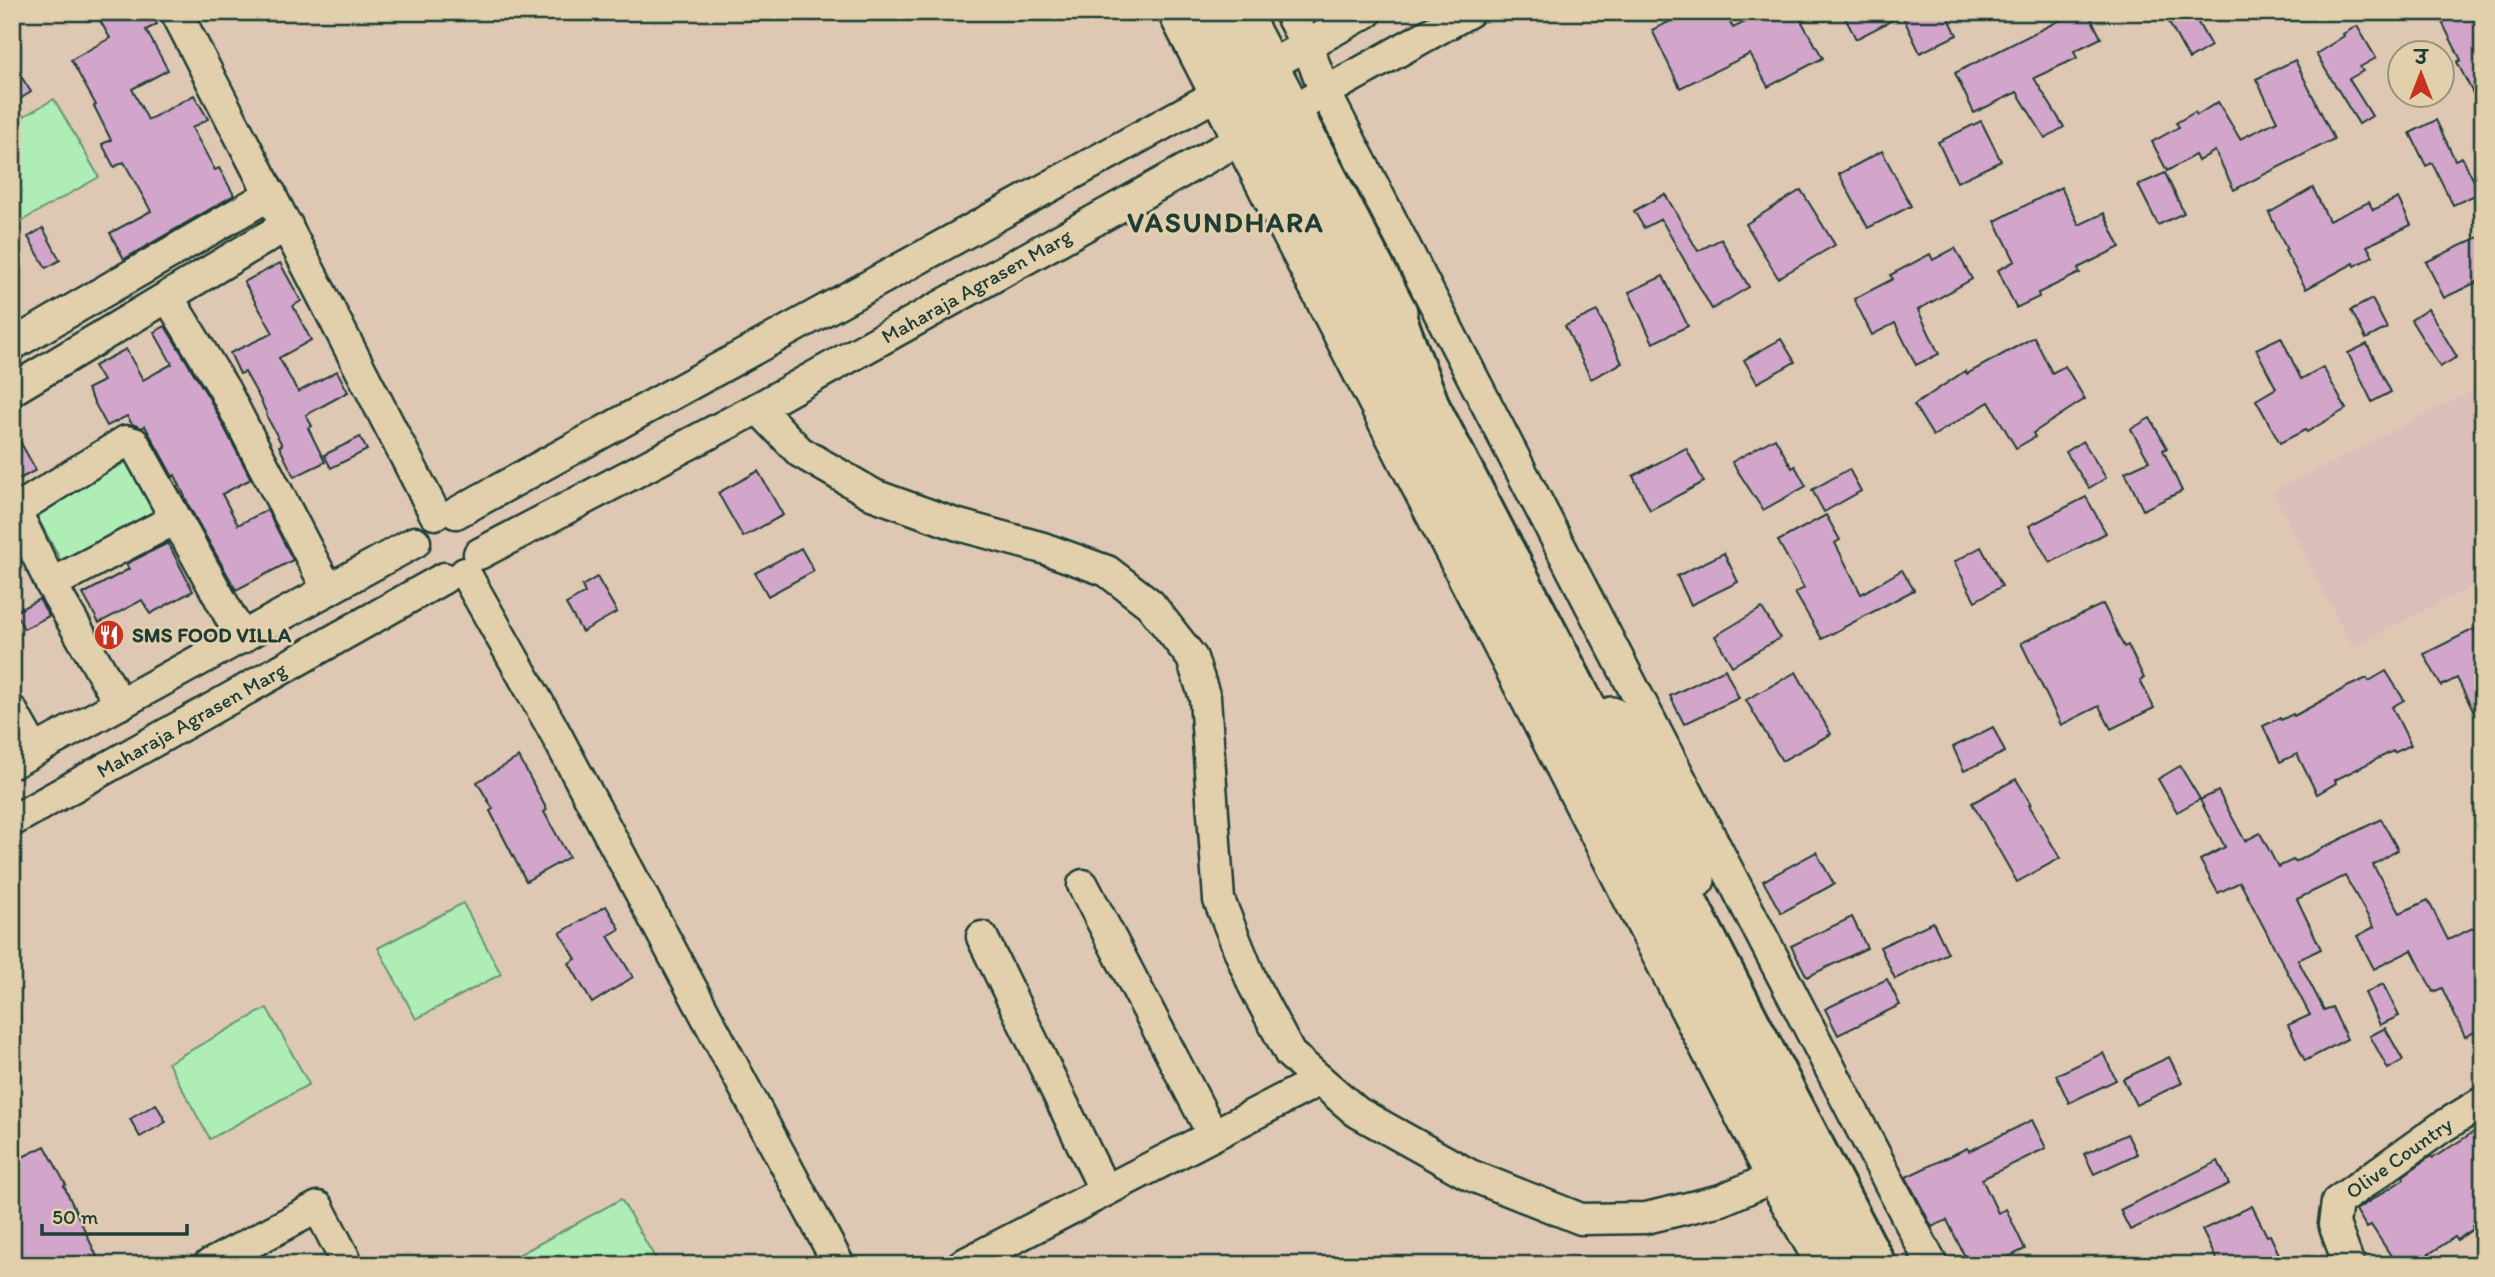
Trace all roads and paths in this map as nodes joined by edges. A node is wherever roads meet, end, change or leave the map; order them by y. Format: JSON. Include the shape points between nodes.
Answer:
{"nodes":[{"id":1,"x":176,"y":12,"type":"edge"},
{"id":2,"x":1173,"y":12,"type":"edge"},
{"id":3,"x":1208,"y":12,"type":"edge"},
{"id":4,"x":1241,"y":12,"type":"edge"},
{"id":5,"x":1289,"y":12,"type":"edge"},
{"id":6,"x":1367,"y":12,"type":"edge"},
{"id":7,"x":1469,"y":12,"type":"edge"},
{"id":8,"x":1307,"y":46,"type":"junction"},
{"id":9,"x":1243,"y":81,"type":"junction"},
{"id":10,"x":1325,"y":92,"type":"junction"},
{"id":11,"x":1266,"y":125,"type":"junction"},
{"id":12,"x":271,"y":194,"type":"junction"},
{"id":13,"x":288,"y":225,"type":"junction"},
{"id":14,"x":1384,"y":285,"type":"junction"},
{"id":15,"x":168,"y":297,"type":"junction"},
{"id":16,"x":12,"y":345,"type":"edge"},
{"id":17,"x":12,"y":390,"type":"edge"},
{"id":18,"x":758,"y":408,"type":"junction"},
{"id":19,"x":14,"y":507,"type":"edge"},
{"id":20,"x":446,"y":514,"type":"junction"},
{"id":21,"x":175,"y":519,"type":"junction"},
{"id":22,"x":415,"y":542,"type":"junction"},
{"id":23,"x":463,"y":568,"type":"junction"},
{"id":24,"x":51,"y":584,"type":"junction"},
{"id":25,"x":328,"y":590,"type":"junction"},
{"id":26,"x":242,"y":638,"type":"junction"},
{"id":27,"x":120,"y":704,"type":"junction"},
{"id":28,"x":12,"y":711,"type":"edge"},
{"id":29,"x":23,"y":757,"type":"edge"},
{"id":30,"x":12,"y":821,"type":"edge"},
{"id":31,"x":1083,"y":885,"type":"dead end"},
{"id":32,"x":982,"y":937,"type":"dead end"},
{"id":33,"x":1320,"y":1080,"type":"junction"},
{"id":34,"x":2483,"y":1102,"type":"edge"},
{"id":35,"x":1213,"y":1135,"type":"junction"},
{"id":36,"x":1773,"y":1178,"type":"junction"},
{"id":37,"x":1105,"y":1191,"type":"junction"},
{"id":38,"x":209,"y":1265,"type":"edge"},
{"id":39,"x":348,"y":1265,"type":"edge"},
{"id":40,"x":839,"y":1265,"type":"edge"},
{"id":41,"x":962,"y":1265,"type":"edge"},
{"id":42,"x":1822,"y":1265,"type":"edge"},
{"id":43,"x":1848,"y":1265,"type":"edge"},
{"id":44,"x":1876,"y":1265,"type":"edge"},
{"id":45,"x":1893,"y":1265,"type":"edge"},
{"id":46,"x":1932,"y":1265,"type":"edge"},
{"id":47,"x":2349,"y":1265,"type":"edge"}],
"edges":[{"from":1,"to":12,"type":"street"},
{"from":2,"to":9,"type":"street"},
{"from":3,"to":9,"type":"main road"},
{"from":4,"to":9,"type":"main road"},
{"from":5,"to":8,"type":"street"},
{"from":6,"to":8,"type":"street"},
{"from":7,"to":10,"type":"street","name":"Maharaja Agrasen Marg"},
{"from":8,"to":9,"type":"street"},
{"from":8,"to":10,"type":"street"},
{"from":9,"to":11,"type":"main road"},
{"from":9,"to":11,"type":"street"},
{"from":9,"to":20,"type":"street"},
{"from":10,"to":11,"type":"street","name":"Maharaja Agrasen Marg"},
{"from":10,"to":46,"type":"street"},
{"from":11,"to":14,"type":"main road"},
{"from":11,"to":18,"type":"street","name":"Maharaja Agrasen Marg"},
{"from":11,"to":36,"type":"street"},
{"from":11,"to":43,"type":"main road","via":[[1614,830],[1762,1097]]},
{"from":12,"to":13,"type":"street"},
{"from":12,"to":16,"type":"street"},
{"from":13,"to":15,"type":"street"},
{"from":13,"to":20,"type":"street"},
{"from":14,"to":44,"type":"highway","via":[[1431,409]]},
{"from":14,"to":45,"type":"main road","via":[[1664,814]]},
{"from":15,"to":17,"type":"street"},
{"from":15,"to":25,"type":"street","via":[[224,389]]},
{"from":18,"to":23,"type":"street","name":"Maharaja Agrasen Marg"},
{"from":18,"to":33,"type":"street","via":[[800,452],[874,495],[1107,571],[1150,604],[1192,658],[1205,698],[1219,900],[1253,984],[1290,1054]]},
{"from":19,"to":21,"type":"street","via":[[130,441]]},
{"from":19,"to":24,"type":"street"},
{"from":20,"to":22,"type":"street","via":[[419,527]]},
{"from":20,"to":23,"type":"street","via":[[473,524],[478,533],[481,543]]},
{"from":21,"to":24,"type":"street"},
{"from":21,"to":26,"type":"street"},
{"from":22,"to":23,"type":"street","via":[[418,559],[434,575]]},
{"from":22,"to":25,"type":"street"},
{"from":23,"to":30,"type":"street","name":"Maharaja Agrasen Marg"},
{"from":23,"to":40,"type":"street"},
{"from":24,"to":27,"type":"street"},
{"from":25,"to":26,"type":"street"},
{"from":26,"to":27,"type":"street"},
{"from":27,"to":29,"type":"street"},
{"from":28,"to":29,"type":"street"},
{"from":31,"to":35,"type":"street"},
{"from":32,"to":37,"type":"street"},
{"from":33,"to":35,"type":"street"},
{"from":33,"to":36,"type":"street","via":[[1357,1112],[1470,1175],[1581,1219],[1646,1218],[1721,1200]]},
{"from":34,"to":47,"type":"street","name":"Olive Country","via":[[2337,1202],[2334,1224]]},
{"from":35,"to":37,"type":"street"},
{"from":36,"to":42,"type":"street"},
{"from":37,"to":41,"type":"street"},
{"from":38,"to":39,"type":"street","via":[[318,1207]]}]}
